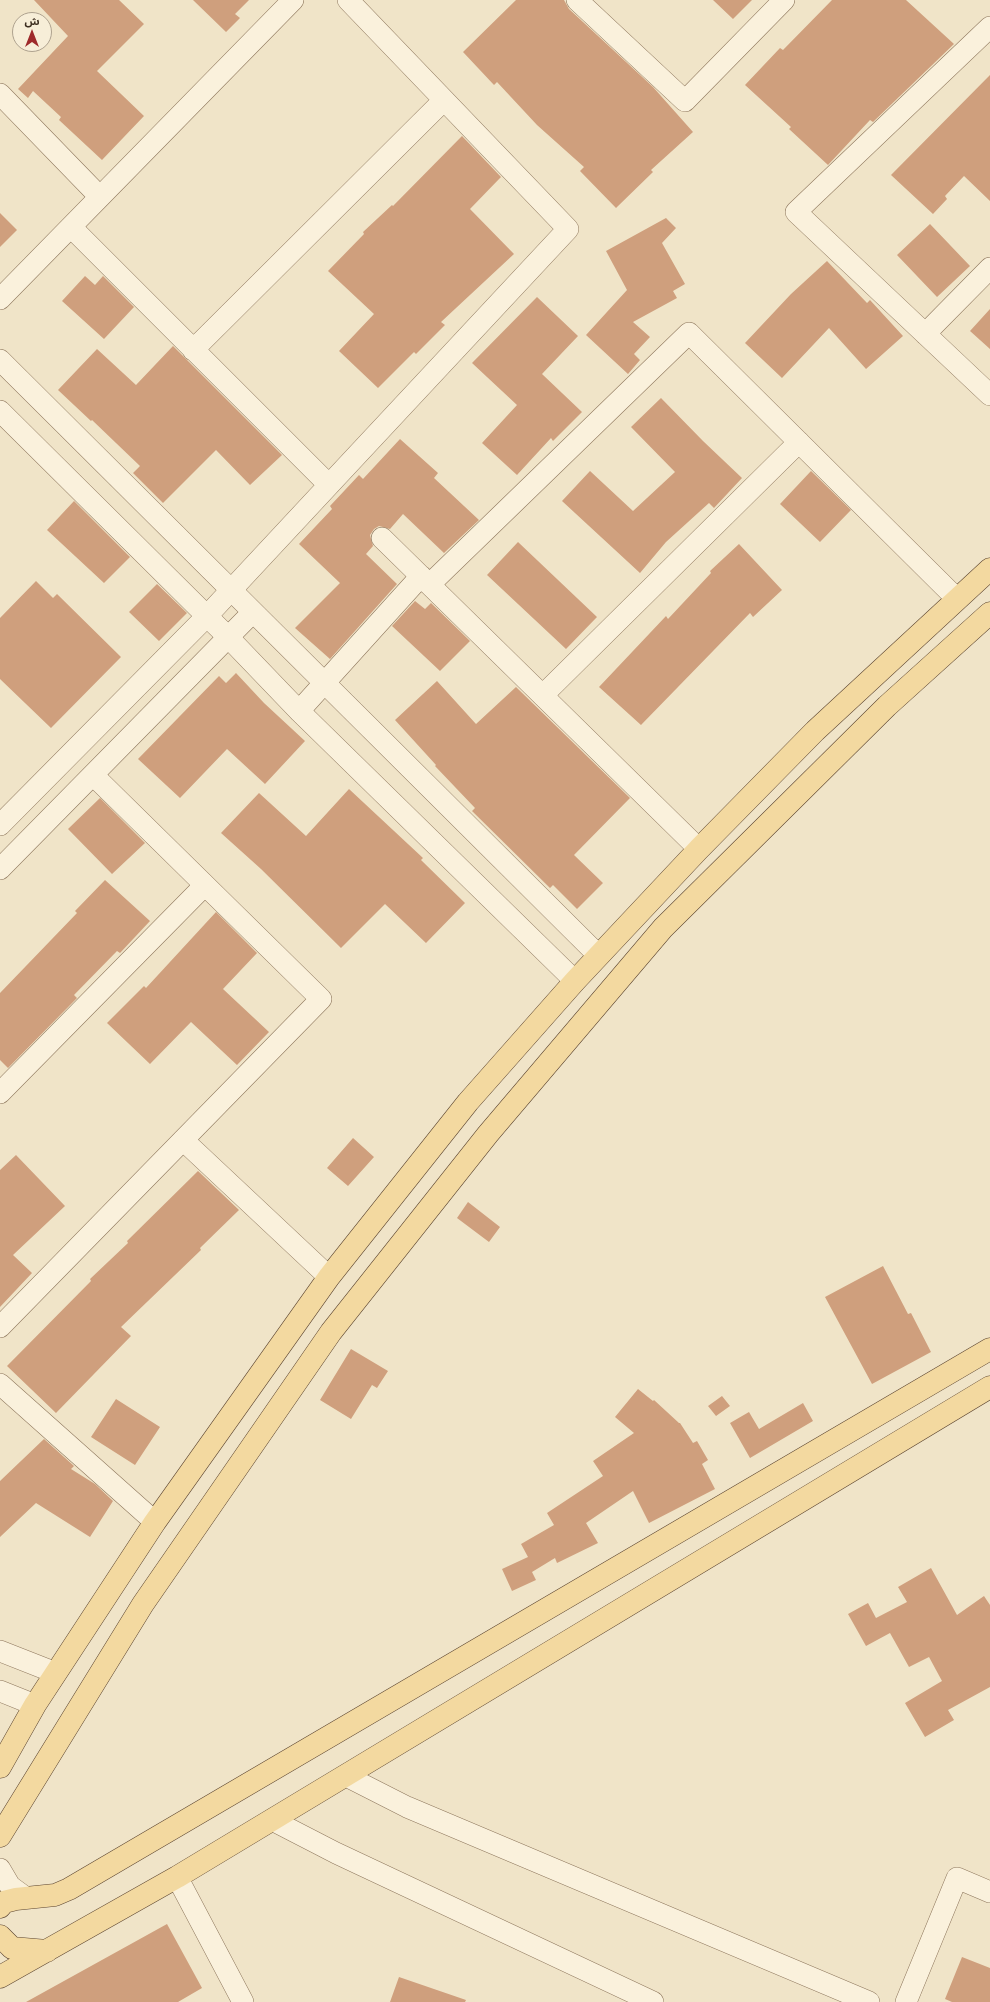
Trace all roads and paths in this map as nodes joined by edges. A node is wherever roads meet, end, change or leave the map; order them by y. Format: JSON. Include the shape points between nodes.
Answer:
{"nodes":[{"id":1,"x":292,"y":0,"type":"edge"},
{"id":2,"x":348,"y":0,"type":"edge"},
{"id":3,"x":577,"y":0,"type":"edge"},
{"id":4,"x":784,"y":0,"type":"edge"},
{"id":5,"x":990,"y":27,"type":"edge"},
{"id":6,"x":0,"y":94,"type":"edge"},
{"id":7,"x":444,"y":100,"type":"junction"},
{"id":8,"x":100,"y":197,"type":"junction"},
{"id":9,"x":71,"y":227,"type":"junction"},
{"id":10,"x":990,"y":268,"type":"edge"},
{"id":11,"x":0,"y":299,"type":"edge"},
{"id":12,"x":925,"y":334,"type":"junction"},
{"id":13,"x":193,"y":350,"type":"junction"},
{"id":14,"x":0,"y":360,"type":"edge"},
{"id":15,"x":990,"y":395,"type":"edge"},
{"id":16,"x":0,"y":411,"type":"edge"},
{"id":17,"x":799,"y":442,"type":"junction"},
{"id":18,"x":329,"y":485,"type":"junction"},
{"id":19,"x":382,"y":538,"type":"dead end"},
{"id":20,"x":990,"y":569,"type":"edge"},
{"id":21,"x":426,"y":580,"type":"junction"},
{"id":22,"x":231,"y":591,"type":"junction"},
{"id":23,"x":957,"y":599,"type":"junction"},
{"id":24,"x":253,"y":612,"type":"junction"},
{"id":25,"x":990,"y":613,"type":"edge"},
{"id":26,"x":206,"y":617,"type":"junction"},
{"id":27,"x":228,"y":637,"type":"junction"},
{"id":28,"x":324,"y":683,"type":"junction"},
{"id":29,"x":543,"y":695,"type":"junction"},
{"id":30,"x":299,"y":711,"type":"junction"},
{"id":31,"x":93,"y":775,"type":"junction"},
{"id":32,"x":0,"y":825,"type":"edge"},
{"id":33,"x":0,"y":835,"type":"edge"},
{"id":34,"x":699,"y":849,"type":"junction"},
{"id":35,"x":16,"y":852,"type":"junction"},
{"id":36,"x":0,"y":869,"type":"edge"},
{"id":37,"x":204,"y":886,"type":"junction"},
{"id":38,"x":598,"y":955,"type":"junction"},
{"id":39,"x":575,"y":981,"type":"junction"},
{"id":40,"x":0,"y":1092,"type":"edge"},
{"id":41,"x":183,"y":1140,"type":"junction"},
{"id":42,"x":329,"y":1277,"type":"junction"},
{"id":43,"x":0,"y":1327,"type":"edge"},
{"id":44,"x":990,"y":1349,"type":"edge"},
{"id":45,"x":0,"y":1384,"type":"edge"},
{"id":46,"x":990,"y":1387,"type":"edge"},
{"id":47,"x":155,"y":1522,"type":"junction"},
{"id":48,"x":0,"y":1651,"type":"edge"},
{"id":49,"x":56,"y":1673,"type":"junction"},
{"id":50,"x":0,"y":1691,"type":"edge"},
{"id":51,"x":35,"y":1705,"type":"junction"},
{"id":52,"x":0,"y":1767,"type":"edge"},
{"id":53,"x":346,"y":1776,"type":"junction"},
{"id":54,"x":272,"y":1820,"type":"junction"},
{"id":55,"x":0,"y":1836,"type":"edge"},
{"id":56,"x":0,"y":1869,"type":"edge"},
{"id":57,"x":177,"y":1877,"type":"junction"},
{"id":58,"x":990,"y":1892,"type":"edge"},
{"id":59,"x":25,"y":1897,"type":"junction"},
{"id":60,"x":0,"y":1907,"type":"edge"},
{"id":61,"x":0,"y":1936,"type":"edge"},
{"id":62,"x":47,"y":1951,"type":"junction"},
{"id":63,"x":0,"y":1978,"type":"edge"},
{"id":64,"x":243,"y":2002,"type":"edge"},
{"id":65,"x":653,"y":2002,"type":"edge"},
{"id":66,"x":869,"y":2002,"type":"edge"},
{"id":67,"x":906,"y":2002,"type":"edge"}],
"edges":[{"from":1,"to":8,"type":"street"},
{"from":2,"to":7,"type":"street"},
{"from":3,"to":4,"type":"street","via":[[685,101]]},
{"from":5,"to":12,"type":"street","via":[[796,212]]},
{"from":6,"to":8,"type":"street"},
{"from":7,"to":13,"type":"street"},
{"from":7,"to":18,"type":"street","via":[[568,230]]},
{"from":8,"to":9,"type":"street"},
{"from":9,"to":11,"type":"street"},
{"from":9,"to":13,"type":"street"},
{"from":10,"to":12,"type":"street"},
{"from":12,"to":15,"type":"street"},
{"from":13,"to":18,"type":"street"},
{"from":14,"to":22,"type":"street"},
{"from":16,"to":26,"type":"street"},
{"from":17,"to":21,"type":"street","via":[[689,333]]},
{"from":17,"to":23,"type":"street"},
{"from":17,"to":29,"type":"street"},
{"from":18,"to":22,"type":"street"},
{"from":19,"to":21,"type":"street"},
{"from":20,"to":23,"type":"main road"},
{"from":21,"to":28,"type":"street"},
{"from":21,"to":29,"type":"street"},
{"from":22,"to":24,"type":"street"},
{"from":22,"to":26,"type":"street"},
{"from":23,"to":34,"type":"main road","via":[[815,731]]},
{"from":24,"to":27,"type":"street"},
{"from":24,"to":28,"type":"street"},
{"from":25,"to":55,"type":"main road","via":[[887,706],[663,928],[488,1134],[331,1332],[156,1584]]},
{"from":26,"to":27,"type":"street"},
{"from":26,"to":32,"type":"street"},
{"from":27,"to":30,"type":"street"},
{"from":27,"to":31,"type":"street"},
{"from":28,"to":30,"type":"street"},
{"from":28,"to":38,"type":"street"},
{"from":29,"to":34,"type":"street"},
{"from":30,"to":39,"type":"street"},
{"from":31,"to":35,"type":"street"},
{"from":31,"to":37,"type":"street"},
{"from":33,"to":35,"type":"street"},
{"from":34,"to":38,"type":"main road"},
{"from":35,"to":36,"type":"street"},
{"from":37,"to":40,"type":"street"},
{"from":37,"to":41,"type":"street","via":[[321,1000]]},
{"from":38,"to":39,"type":"main road"},
{"from":39,"to":42,"type":"main road","via":[[468,1102]]},
{"from":41,"to":42,"type":"street"},
{"from":41,"to":43,"type":"street"},
{"from":42,"to":47,"type":"main road"},
{"from":44,"to":59,"type":"main road","via":[[68,1889],[55,1895]]},
{"from":45,"to":47,"type":"street"},
{"from":46,"to":53,"type":"main road"},
{"from":47,"to":49,"type":"main road"},
{"from":48,"to":49,"type":"street"},
{"from":49,"to":51,"type":"main road"},
{"from":50,"to":51,"type":"street"},
{"from":51,"to":52,"type":"main road"},
{"from":53,"to":54,"type":"main road"},
{"from":53,"to":66,"type":"street","via":[[407,1807]]},
{"from":54,"to":57,"type":"main road"},
{"from":54,"to":65,"type":"street","via":[[336,1853]]},
{"from":56,"to":59,"type":"street","via":[[10,1886]]},
{"from":57,"to":62,"type":"main road"},
{"from":57,"to":64,"type":"street"},
{"from":58,"to":67,"type":"street","via":[[957,1878]]},
{"from":59,"to":60,"type":"main road","via":[[4,1902]]},
{"from":61,"to":62,"type":"main road","via":[[12,1948]]},
{"from":62,"to":63,"type":"main road"}]}
